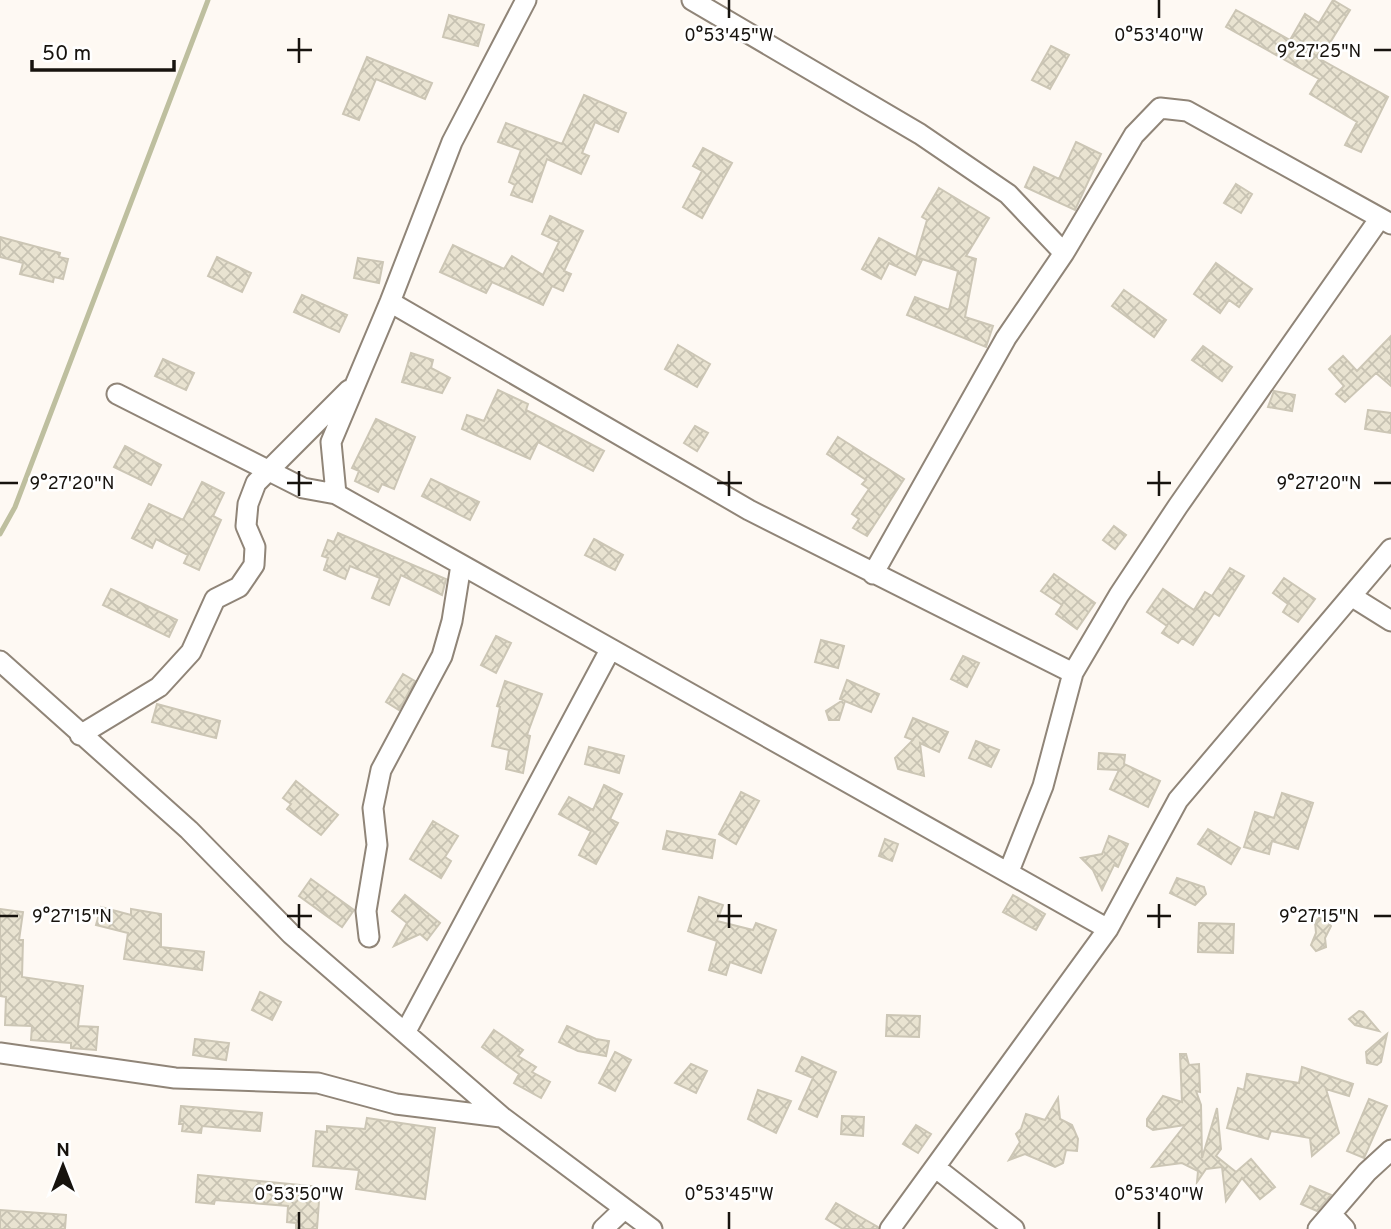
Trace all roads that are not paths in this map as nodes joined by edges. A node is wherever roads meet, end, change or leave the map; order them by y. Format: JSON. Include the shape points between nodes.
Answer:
{"nodes":[{"id":1,"x":526,"y":0,"type":"edge"},
{"id":2,"x":692,"y":0,"type":"edge"},
{"id":3,"x":1385,"y":221,"type":"edge"},
{"id":4,"x":1064,"y":253,"type":"junction"},
{"id":5,"x":390,"y":302,"type":"junction"},
{"id":6,"x":356,"y":383,"type":"junction"},
{"id":7,"x":117,"y":394,"type":"dead end"},
{"id":8,"x":270,"y":471,"type":"junction"},
{"id":9,"x":336,"y":494,"type":"junction"},
{"id":10,"x":1391,"y":549,"type":"edge"},
{"id":11,"x":461,"y":565,"type":"junction"},
{"id":12,"x":873,"y":574,"type":"junction"},
{"id":13,"x":1351,"y":596,"type":"junction"},
{"id":14,"x":1391,"y":621,"type":"edge"},
{"id":15,"x":610,"y":650,"type":"junction"},
{"id":16,"x":0,"y":661,"type":"edge"},
{"id":17,"x":1073,"y":673,"type":"junction"},
{"id":18,"x":80,"y":735,"type":"junction"},
{"id":19,"x":1009,"y":871,"type":"junction"},
{"id":20,"x":1108,"y":929,"type":"junction"},
{"id":21,"x":369,"y":937,"type":"dead end"},
{"id":22,"x":405,"y":1033,"type":"junction"},
{"id":23,"x":0,"y":1054,"type":"edge"},
{"id":24,"x":502,"y":1117,"type":"junction"},
{"id":25,"x":1391,"y":1150,"type":"edge"},
{"id":26,"x":936,"y":1168,"type":"junction"},
{"id":27,"x":624,"y":1209,"type":"junction"},
{"id":28,"x":1332,"y":1225,"type":"edge"},
{"id":29,"x":603,"y":1229,"type":"edge"},
{"id":30,"x":652,"y":1229,"type":"edge"},
{"id":31,"x":890,"y":1229,"type":"edge"},
{"id":32,"x":1014,"y":1229,"type":"edge"}],
"edges":[{"from":1,"to":5,"type":"street","via":[[452,142]]},
{"from":2,"to":4,"type":"street","via":[[920,134],[1008,194]]},
{"from":3,"to":4,"type":"street","via":[[1187,111],[1160,108],[1134,135]]},
{"from":3,"to":17,"type":"street","via":[[1178,506]]},
{"from":4,"to":12,"type":"street","via":[[1006,338]]},
{"from":5,"to":6,"type":"street"},
{"from":5,"to":12,"type":"street","via":[[749,510]]},
{"from":6,"to":8,"type":"street"},
{"from":6,"to":9,"type":"street","via":[[331,442]]},
{"from":7,"to":8,"type":"street"},
{"from":8,"to":9,"type":"street","via":[[303,488]]},
{"from":8,"to":18,"type":"street","via":[[256,482],[248,504],[246,526],[255,547],[254,565],[239,587],[215,599],[191,652],[159,687]]},
{"from":9,"to":11,"type":"street"},
{"from":10,"to":13,"type":"street"},
{"from":11,"to":15,"type":"street"},
{"from":11,"to":21,"type":"street","via":[[442,656],[381,770],[373,808],[377,845],[366,911]]},
{"from":12,"to":17,"type":"street"},
{"from":13,"to":14,"type":"street"},
{"from":13,"to":20,"type":"street","via":[[1178,800]]},
{"from":15,"to":19,"type":"street"},
{"from":15,"to":22,"type":"street"},
{"from":16,"to":18,"type":"street"},
{"from":17,"to":19,"type":"street","via":[[1042,786]]},
{"from":18,"to":22,"type":"street","via":[[189,830],[291,934]]},
{"from":19,"to":20,"type":"street"},
{"from":20,"to":26,"type":"street"},
{"from":22,"to":24,"type":"street"},
{"from":23,"to":24,"type":"street","via":[[175,1078],[318,1083],[396,1104]]},
{"from":24,"to":27,"type":"street"},
{"from":25,"to":28,"type":"street","via":[[1367,1172]]},
{"from":26,"to":31,"type":"street"},
{"from":26,"to":32,"type":"street"},
{"from":27,"to":29,"type":"street"},
{"from":27,"to":30,"type":"street"}]}
